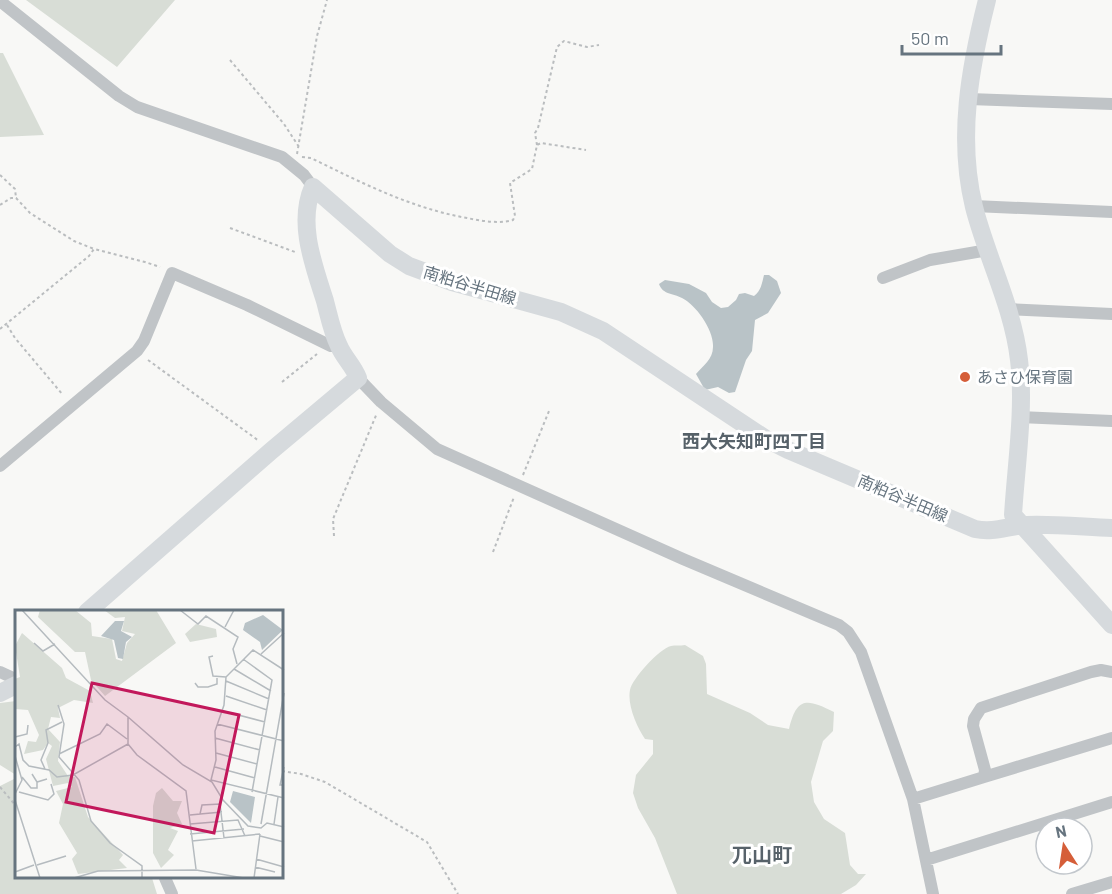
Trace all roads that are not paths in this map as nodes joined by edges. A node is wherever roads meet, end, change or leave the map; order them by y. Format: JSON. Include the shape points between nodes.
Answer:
{"nodes":[{"id":1,"x":987,"y":0,"type":"edge"},
{"id":2,"x":0,"y":1,"type":"edge"},
{"id":3,"x":969,"y":99,"type":"junction"},
{"id":4,"x":1112,"y":104,"type":"edge"},
{"id":5,"x":313,"y":187,"type":"junction"},
{"id":6,"x":974,"y":206,"type":"junction"},
{"id":7,"x":1112,"y":212,"type":"edge"},
{"id":8,"x":988,"y":250,"type":"junction"},
{"id":9,"x":883,"y":278,"type":"dead end"},
{"id":10,"x":1007,"y":309,"type":"junction"},
{"id":11,"x":1112,"y":314,"type":"edge"},
{"id":12,"x":333,"y":344,"type":"junction"},
{"id":13,"x":358,"y":378,"type":"junction"},
{"id":14,"x":1019,"y":417,"type":"junction"},
{"id":15,"x":1112,"y":421,"type":"edge"},
{"id":16,"x":0,"y":466,"type":"edge"},
{"id":17,"x":1023,"y":525,"type":"junction"},
{"id":18,"x":1112,"y":528,"type":"edge"},
{"id":19,"x":89,"y":610,"type":"edge"},
{"id":20,"x":1112,"y":626,"type":"edge"},
{"id":21,"x":0,"y":672,"type":"edge"},
{"id":22,"x":1112,"y":672,"type":"edge"},
{"id":23,"x":15,"y":682,"type":"edge"},
{"id":24,"x":15,"y":685,"type":"edge"},
{"id":25,"x":0,"y":693,"type":"edge"},
{"id":26,"x":1112,"y":738,"type":"edge"},
{"id":27,"x":984,"y":777,"type":"junction"},
{"id":28,"x":913,"y":799,"type":"junction"},
{"id":29,"x":1112,"y":802,"type":"edge"},
{"id":30,"x":926,"y":860,"type":"junction"},
{"id":31,"x":165,"y":879,"type":"edge"},
{"id":32,"x":1112,"y":882,"type":"edge"},
{"id":33,"x":172,"y":894,"type":"edge"},
{"id":34,"x":933,"y":894,"type":"edge"},
{"id":35,"x":1072,"y":894,"type":"edge"}],
"edges":[{"from":1,"to":3,"type":"main road"},
{"from":2,"to":5,"type":"street","via":[[137,107],[282,157]]},
{"from":3,"to":4,"type":"street"},
{"from":3,"to":6,"type":"main road","via":[[965,151]]},
{"from":5,"to":12,"type":"main road","via":[[307,217],[311,256]]},
{"from":5,"to":17,"type":"main road","name":"南粕谷半田線","via":[[390,254],[410,266],[452,282],[561,312],[603,331],[788,450],[975,529],[994,531]]},
{"from":6,"to":7,"type":"street"},
{"from":6,"to":8,"type":"main road"},
{"from":8,"to":9,"type":"street","via":[[930,260]]},
{"from":8,"to":10,"type":"main road"},
{"from":10,"to":11,"type":"street"},
{"from":10,"to":14,"type":"main road","via":[[1019,359]]},
{"from":12,"to":13,"type":"main road","via":[[354,367]]},
{"from":12,"to":16,"type":"street","via":[[172,273],[137,351]]},
{"from":13,"to":19,"type":"main road"},
{"from":13,"to":28,"type":"street","via":[[437,449],[848,632],[861,652]]},
{"from":14,"to":15,"type":"street"},
{"from":14,"to":17,"type":"main road","via":[[1013,514]]},
{"from":17,"to":18,"type":"main road","name":"南粕谷半田線"},
{"from":17,"to":20,"type":"main road"},
{"from":21,"to":23,"type":"street"},
{"from":22,"to":27,"type":"street","via":[[1092,672],[981,708],[973,726]]},
{"from":24,"to":25,"type":"main road"},
{"from":26,"to":27,"type":"street"},
{"from":27,"to":28,"type":"street"},
{"from":28,"to":30,"type":"street"},
{"from":29,"to":30,"type":"street"},
{"from":30,"to":34,"type":"street"},
{"from":31,"to":33,"type":"street"},
{"from":32,"to":35,"type":"street"}]}
